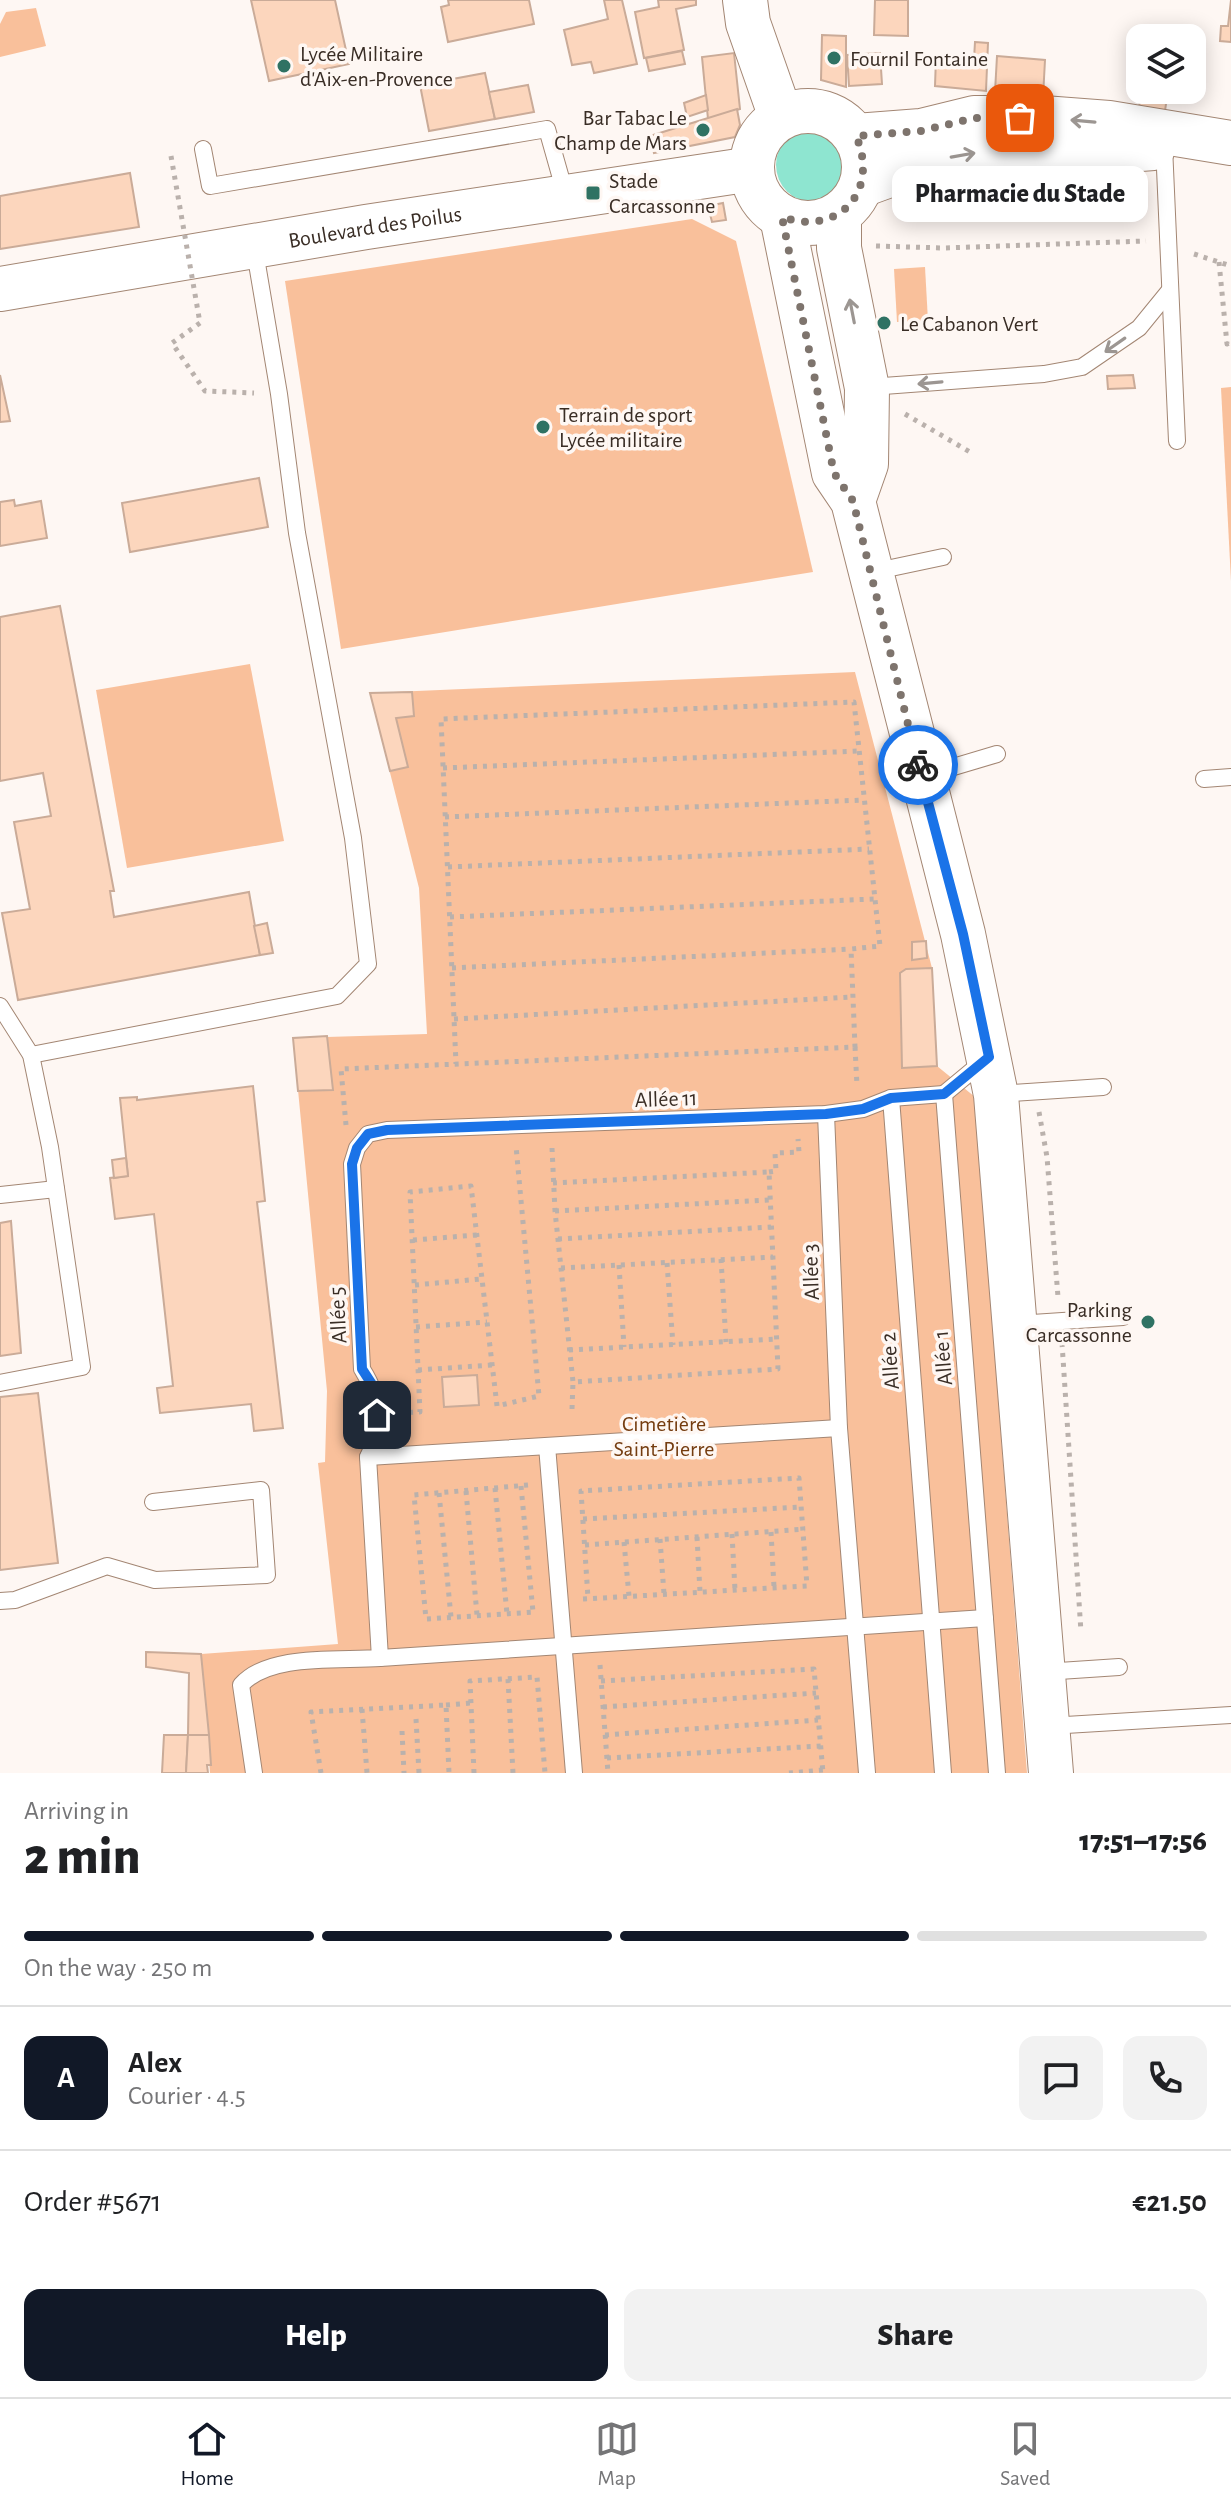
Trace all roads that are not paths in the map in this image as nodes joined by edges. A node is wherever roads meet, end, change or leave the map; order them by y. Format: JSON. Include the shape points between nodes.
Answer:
{"nodes":[{"id":1,"x":745,"y":0,"type":"edge"},
{"id":2,"x":781,"y":117,"type":"junction"},
{"id":3,"x":856,"y":136,"type":"junction"},
{"id":4,"x":1164,"y":140,"type":"junction"},
{"id":5,"x":1223,"y":142,"type":"edge"},
{"id":6,"x":203,"y":149,"type":"dead end"},
{"id":7,"x":752,"y":169,"type":"junction"},
{"id":8,"x":566,"y":197,"type":"junction"},
{"id":9,"x":847,"y":215,"type":"junction"},
{"id":10,"x":782,"y":217,"type":"junction"},
{"id":11,"x":254,"y":246,"type":"junction"},
{"id":12,"x":0,"y":289,"type":"edge"},
{"id":13,"x":1170,"y":290,"type":"junction"},
{"id":14,"x":884,"y":400,"type":"junction"},
{"id":15,"x":1177,"y":441,"type":"dead end"},
{"id":16,"x":853,"y":501,"type":"junction"},
{"id":17,"x":943,"y":557,"type":"dead end"},
{"id":18,"x":871,"y":573,"type":"junction"},
{"id":19,"x":997,"y":754,"type":"dead end"},
{"id":20,"x":921,"y":776,"type":"junction"},
{"id":21,"x":1231,"y":777,"type":"edge"},
{"id":22,"x":1204,"y":779,"type":"dead end"},
{"id":23,"x":0,"y":1006,"type":"edge"},
{"id":24,"x":31,"y":1055,"type":"junction"},
{"id":25,"x":993,"y":1076,"type":"junction"},
{"id":26,"x":1103,"y":1087,"type":"dead end"},
{"id":27,"x":944,"y":1094,"type":"junction"},
{"id":28,"x":891,"y":1098,"type":"junction"},
{"id":29,"x":826,"y":1114,"type":"junction"},
{"id":30,"x":352,"y":1164,"type":"joint"},
{"id":31,"x":56,"y":1189,"type":"junction"},
{"id":32,"x":0,"y":1195,"type":"edge"},
{"id":33,"x":1123,"y":1317,"type":"dead end"},
{"id":34,"x":1015,"y":1324,"type":"junction"},
{"id":35,"x":0,"y":1383,"type":"edge"},
{"id":36,"x":839,"y":1428,"type":"junction"},
{"id":37,"x":547,"y":1446,"type":"junction"},
{"id":38,"x":368,"y":1457,"type":"junction"},
{"id":39,"x":153,"y":1502,"type":"dead end"},
{"id":40,"x":0,"y":1601,"type":"edge"},
{"id":41,"x":985,"y":1618,"type":"junction"},
{"id":42,"x":931,"y":1621,"type":"junction"},
{"id":43,"x":855,"y":1627,"type":"junction"},
{"id":44,"x":562,"y":1646,"type":"junction"},
{"id":45,"x":380,"y":1658,"type":"junction"},
{"id":46,"x":1119,"y":1667,"type":"dead end"},
{"id":47,"x":1043,"y":1673,"type":"junction"},
{"id":48,"x":1231,"y":1715,"type":"edge"},
{"id":49,"x":1047,"y":1726,"type":"junction"},
{"id":50,"x":254,"y":1773,"type":"edge"},
{"id":51,"x":574,"y":1773,"type":"edge"},
{"id":52,"x":867,"y":1773,"type":"edge"},
{"id":53,"x":943,"y":1773,"type":"edge"},
{"id":54,"x":997,"y":1773,"type":"edge"},
{"id":55,"x":1051,"y":1773,"type":"edge"}],
"edges":[{"from":1,"to":2,"type":"main road"},
{"from":2,"to":3,"type":"main road","via":[[814,110],[845,124]]},
{"from":2,"to":7,"type":"main road","via":[[759,138]]},
{"from":4,"to":3,"type":"main road","one_way":true,"via":[[1056,119],[974,118],[921,131]]},
{"from":3,"to":9,"type":"main road","via":[[865,169]]},
{"from":4,"to":5,"type":"main road"},
{"from":9,"to":4,"type":"main road","one_way":true,"via":[[932,161],[988,152],[1099,153]]},
{"from":4,"to":13,"type":"lane"},
{"from":6,"to":8,"type":"lane","via":[[210,186],[547,129]]},
{"from":7,"to":8,"type":"main road","name":"Boulevard des Poilus"},
{"from":7,"to":10,"type":"main road","via":[[761,197]]},
{"from":8,"to":11,"type":"main road","name":"Boulevard des Poilus"},
{"from":9,"to":10,"type":"main road","via":[[811,223]]},
{"from":14,"to":9,"type":"main road","one_way":true},
{"from":10,"to":16,"type":"main road","via":[[834,473]]},
{"from":11,"to":12,"type":"main road","name":"Boulevard des Poilus"},
{"from":11,"to":24,"type":"lane","via":[[297,533],[353,838],[368,964],[337,996]]},
{"from":13,"to":14,"type":"lane","one_way":true,"via":[[1139,328],[1082,367]]},
{"from":13,"to":15,"type":"lane"},
{"from":14,"to":16,"type":"main road"},
{"from":16,"to":18,"type":"main road"},
{"from":17,"to":18,"type":"lane"},
{"from":18,"to":20,"type":"main road"},
{"from":19,"to":20,"type":"lane"},
{"from":20,"to":25,"type":"main road"},
{"from":21,"to":22,"type":"lane"},
{"from":23,"to":24,"type":"lane"},
{"from":24,"to":31,"type":"lane"},
{"from":25,"to":26,"type":"lane"},
{"from":25,"to":27,"type":"lane"},
{"from":25,"to":34,"type":"main road"},
{"from":27,"to":28,"type":"lane","name":"Allée 11"},
{"from":27,"to":41,"type":"lane","name":"Allée 1"},
{"from":28,"to":29,"type":"lane","name":"Allée 11"},
{"from":28,"to":42,"type":"lane","name":"Allée 2"},
{"from":29,"to":30,"type":"lane","name":"Allée 11","via":[[387,1130],[368,1134]]},
{"from":29,"to":36,"type":"lane","name":"Allée 3"},
{"from":30,"to":38,"type":"lane","name":"Allée 5","via":[[362,1369],[375,1389],[377,1415],[378,1436]]},
{"from":31,"to":32,"type":"lane"},
{"from":31,"to":35,"type":"lane","via":[[82,1367]]},
{"from":33,"to":34,"type":"lane"},
{"from":34,"to":47,"type":"main road"},
{"from":36,"to":37,"type":"lane"},
{"from":36,"to":43,"type":"lane","name":"Allée 3"},
{"from":37,"to":38,"type":"lane"},
{"from":37,"to":44,"type":"lane"},
{"from":38,"to":45,"type":"lane","name":"Allée 5"},
{"from":39,"to":40,"type":"lane","via":[[261,1490],[267,1575],[155,1580],[107,1566]]},
{"from":41,"to":42,"type":"lane"},
{"from":41,"to":54,"type":"lane","name":"Allée 1"},
{"from":42,"to":43,"type":"lane"},
{"from":42,"to":53,"type":"lane","name":"Allée 2"},
{"from":43,"to":44,"type":"lane"},
{"from":43,"to":52,"type":"lane","name":"Allée 3"},
{"from":44,"to":45,"type":"lane"},
{"from":44,"to":51,"type":"lane"},
{"from":45,"to":50,"type":"lane","via":[[272,1664],[251,1673],[241,1685]]},
{"from":46,"to":47,"type":"lane"},
{"from":47,"to":49,"type":"main road"},
{"from":48,"to":49,"type":"lane"},
{"from":49,"to":55,"type":"main road"}]}
